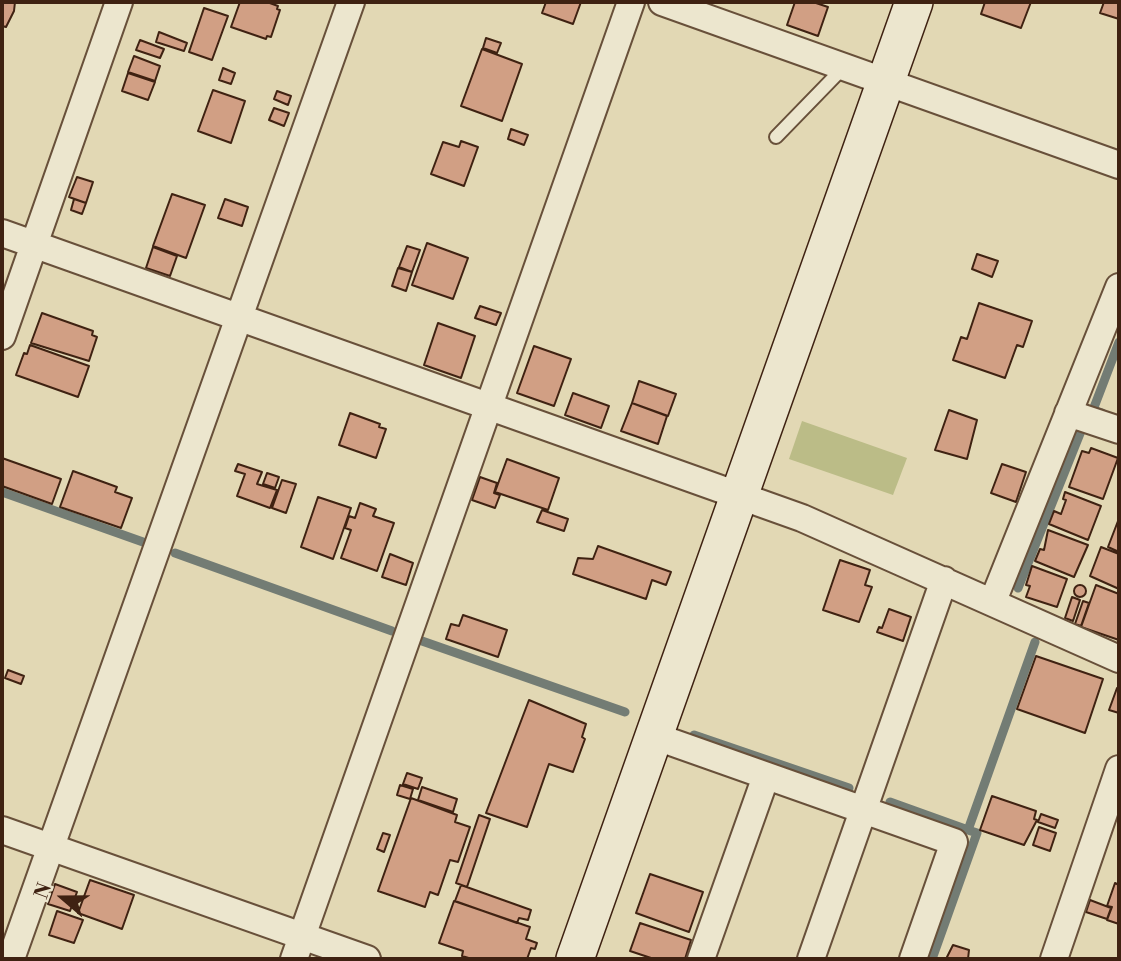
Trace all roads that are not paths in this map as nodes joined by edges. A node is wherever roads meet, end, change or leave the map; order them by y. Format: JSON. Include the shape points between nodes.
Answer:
{"nodes":[{"id":1,"x":119,"y":2,"type":"edge"},
{"id":2,"x":351,"y":2,"type":"edge"},
{"id":3,"x":631,"y":2,"type":"edge"},
{"id":4,"x":662,"y":2,"type":"edge"},
{"id":5,"x":914,"y":2,"type":"edge"},
{"id":6,"x":845,"y":66,"type":"junction"},
{"id":7,"x":886,"y":81,"type":"junction"},
{"id":8,"x":776,"y":137,"type":"dead end"},
{"id":9,"x":1119,"y":165,"type":"edge"},
{"id":10,"x":2,"y":233,"type":"edge"},
{"id":11,"x":34,"y":245,"type":"junction"},
{"id":12,"x":1119,"y":287,"type":"edge"},
{"id":13,"x":239,"y":318,"type":"junction"},
{"id":14,"x":2,"y":336,"type":"edge"},
{"id":15,"x":488,"y":407,"type":"junction"},
{"id":16,"x":1069,"y":413,"type":"junction"},
{"id":17,"x":1119,"y":430,"type":"edge"},
{"id":18,"x":739,"y":496,"type":"junction"},
{"id":19,"x":944,"y":580,"type":"junction"},
{"id":20,"x":993,"y":601,"type":"junction"},
{"id":21,"x":1119,"y":659,"type":"edge"},
{"id":22,"x":654,"y":736,"type":"junction"},
{"id":23,"x":1119,"y":769,"type":"edge"},
{"id":24,"x":766,"y":776,"type":"junction"},
{"id":25,"x":864,"y":810,"type":"junction"},
{"id":26,"x":2,"y":830,"type":"edge"},
{"id":27,"x":51,"y":847,"type":"junction"},
{"id":28,"x":298,"y":948,"type":"edge"},
{"id":29,"x":11,"y":959,"type":"edge"},
{"id":30,"x":367,"y":959,"type":"edge"},
{"id":31,"x":575,"y":959,"type":"edge"},
{"id":32,"x":701,"y":959,"type":"edge"},
{"id":33,"x":811,"y":959,"type":"edge"},
{"id":34,"x":914,"y":959,"type":"edge"},
{"id":35,"x":1054,"y":959,"type":"edge"}],
"edges":[{"from":1,"to":11,"type":"street"},
{"from":2,"to":13,"type":"street"},
{"from":3,"to":15,"type":"street"},
{"from":4,"to":6,"type":"street"},
{"from":5,"to":7,"type":"street"},
{"from":6,"to":7,"type":"street"},
{"from":6,"to":8,"type":"lane"},
{"from":7,"to":9,"type":"street"},
{"from":7,"to":18,"type":"street"},
{"from":10,"to":11,"type":"street"},
{"from":11,"to":13,"type":"street"},
{"from":11,"to":14,"type":"street"},
{"from":12,"to":16,"type":"street"},
{"from":13,"to":15,"type":"street"},
{"from":13,"to":27,"type":"street"},
{"from":15,"to":18,"type":"street"},
{"from":15,"to":28,"type":"street"},
{"from":16,"to":17,"type":"street"},
{"from":16,"to":20,"type":"street"},
{"from":18,"to":19,"type":"street","via":[[802,518]]},
{"from":18,"to":22,"type":"street"},
{"from":19,"to":20,"type":"street"},
{"from":19,"to":25,"type":"street"},
{"from":20,"to":21,"type":"street"},
{"from":22,"to":24,"type":"street"},
{"from":22,"to":31,"type":"street"},
{"from":23,"to":35,"type":"street"},
{"from":24,"to":25,"type":"street"},
{"from":24,"to":32,"type":"street"},
{"from":25,"to":33,"type":"street"},
{"from":25,"to":34,"type":"street","via":[[954,842]]},
{"from":26,"to":27,"type":"street"},
{"from":27,"to":28,"type":"street"},
{"from":27,"to":29,"type":"street"},
{"from":28,"to":30,"type":"street"}]}
